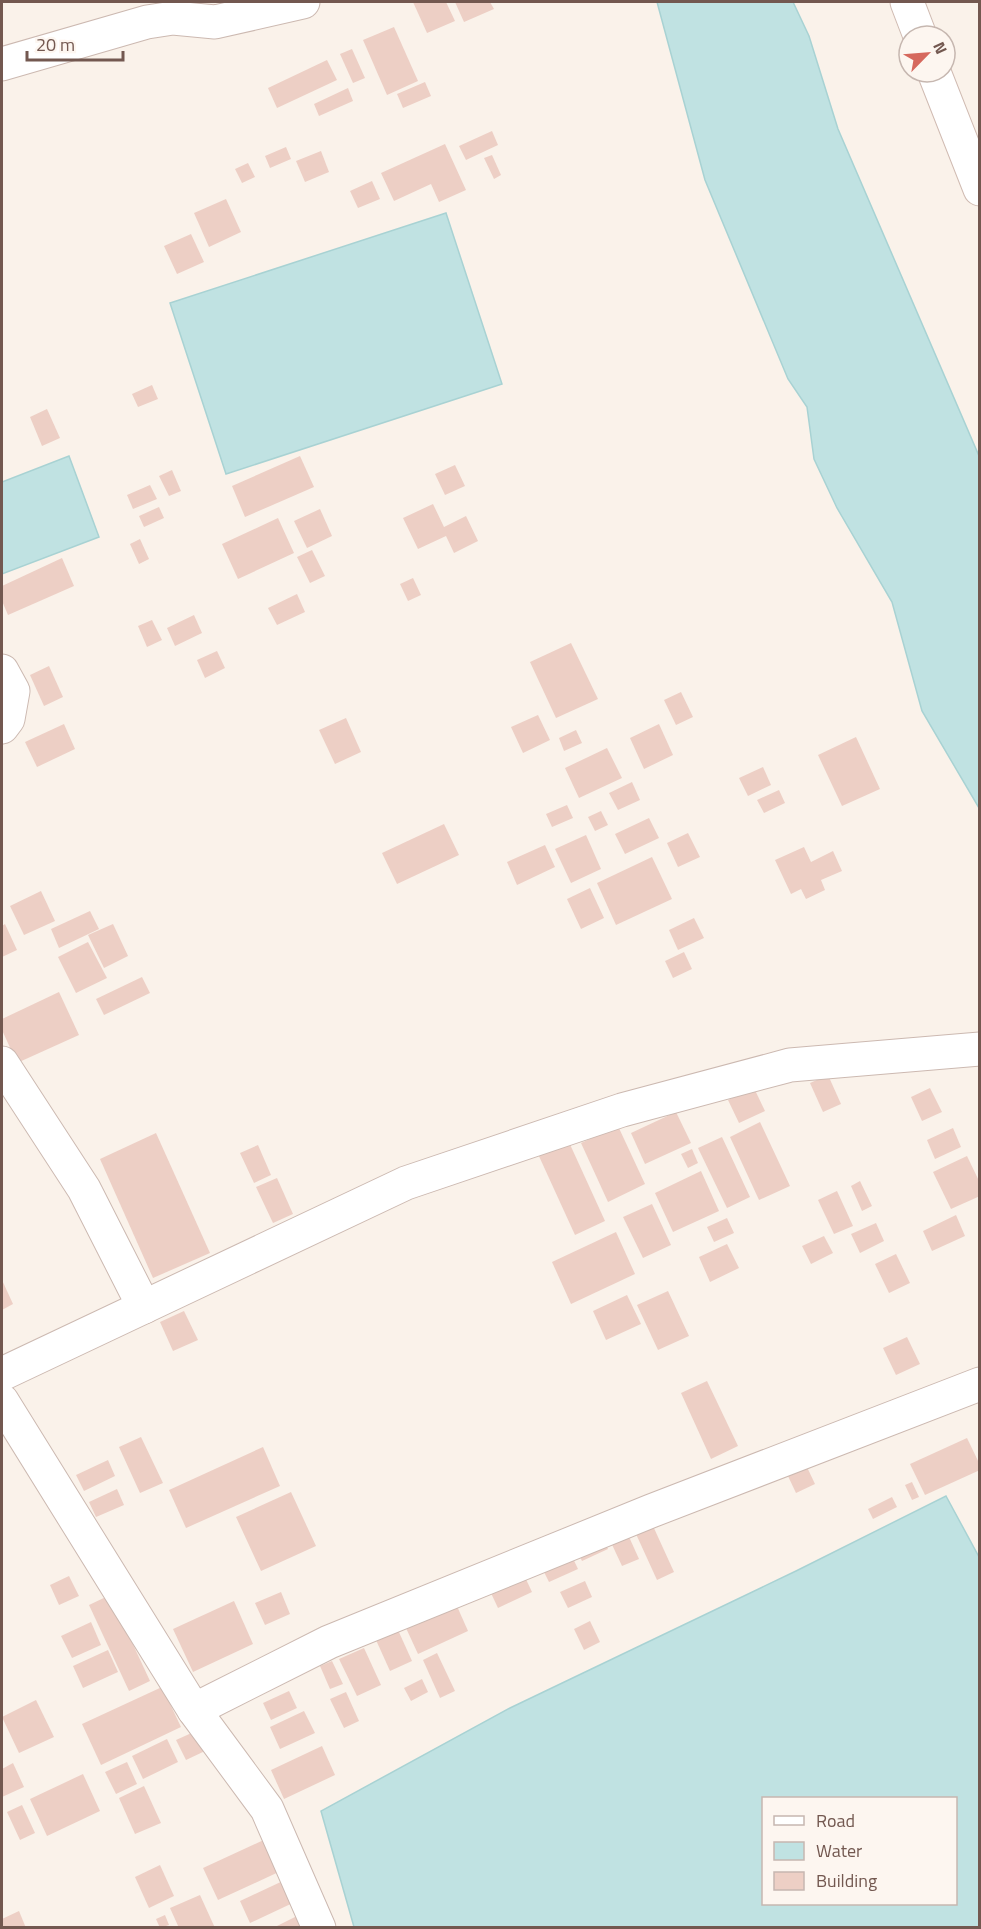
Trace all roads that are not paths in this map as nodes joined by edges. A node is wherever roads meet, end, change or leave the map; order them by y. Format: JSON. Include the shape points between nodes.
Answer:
{"nodes":[{"id":1,"x":303,"y":2,"type":"edge"},
{"id":2,"x":907,"y":2,"type":"edge"},
{"id":3,"x":915,"y":24,"type":"edge"},
{"id":4,"x":2,"y":64,"type":"edge"},
{"id":5,"x":939,"y":84,"type":"edge"},
{"id":6,"x":980,"y":189,"type":"edge"},
{"id":7,"x":2,"y":671,"type":"edge"},
{"id":8,"x":2,"y":727,"type":"edge"},
{"id":9,"x":980,"y":1049,"type":"edge"},
{"id":10,"x":2,"y":1063,"type":"edge"},
{"id":11,"x":144,"y":1307,"type":"junction"},
{"id":12,"x":2,"y":1374,"type":"edge"},
{"id":13,"x":980,"y":1384,"type":"edge"},
{"id":14,"x":2,"y":1401,"type":"edge"},
{"id":15,"x":194,"y":1710,"type":"junction"},
{"id":16,"x":319,"y":1928,"type":"edge"}],
"edges":[{"from":1,"to":4,"type":"street","via":[[215,22],[173,18],[147,22]]},
{"from":2,"to":3,"type":"street"},
{"from":5,"to":6,"type":"street"},
{"from":7,"to":8,"type":"street","via":[[12,692],[8,719]]},
{"from":9,"to":11,"type":"street","via":[[790,1065],[622,1110],[406,1183]]},
{"from":10,"to":11,"type":"street","via":[[84,1189]]},
{"from":11,"to":12,"type":"street"},
{"from":13,"to":15,"type":"street","via":[[651,1511],[329,1642]]},
{"from":14,"to":15,"type":"street"},
{"from":15,"to":16,"type":"street","via":[[267,1809]]}]}
